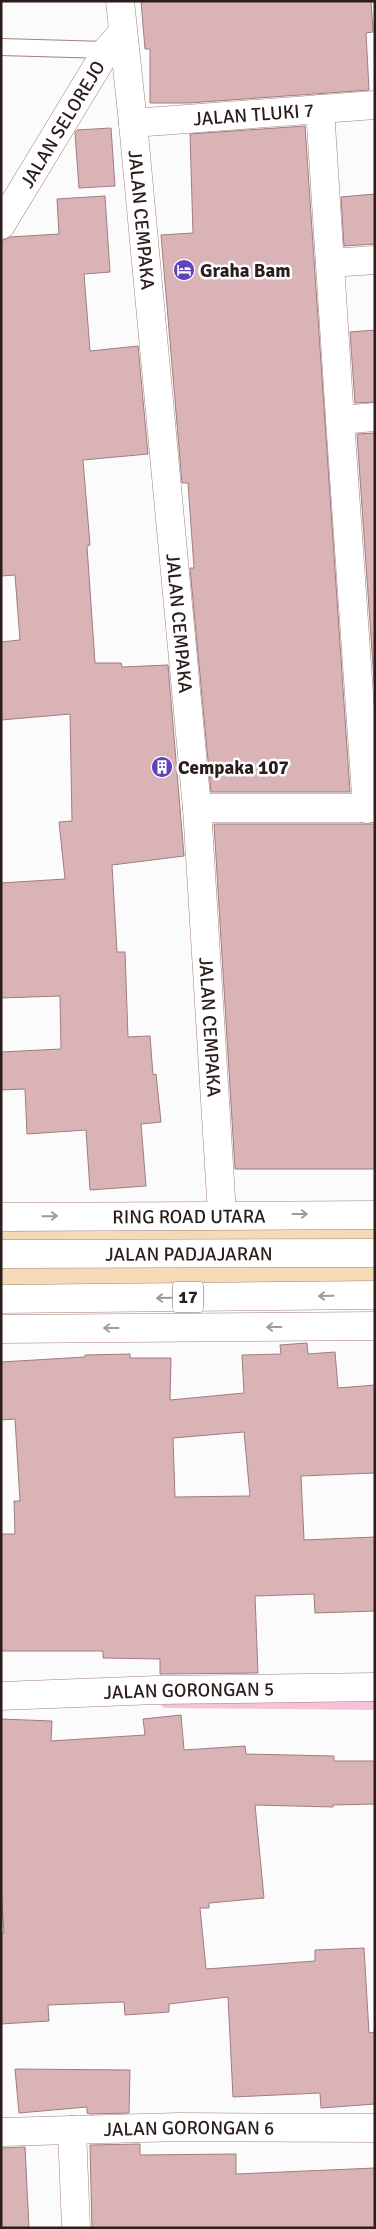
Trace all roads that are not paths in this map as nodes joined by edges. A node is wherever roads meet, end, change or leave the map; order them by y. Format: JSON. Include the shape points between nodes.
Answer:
{"nodes":[{"id":1,"x":120,"y":1,"type":"edge"},
{"id":2,"x":114,"y":41,"type":"junction"},
{"id":3,"x":1,"y":47,"type":"edge"},
{"id":4,"x":375,"y":105,"type":"edge"},
{"id":5,"x":320,"y":108,"type":"junction"},
{"id":6,"x":133,"y":123,"type":"junction"},
{"id":7,"x":1,"y":225,"type":"edge"},
{"id":8,"x":375,"y":260,"type":"edge"},
{"id":9,"x":330,"y":263,"type":"junction"},
{"id":10,"x":375,"y":417,"type":"edge"},
{"id":11,"x":340,"y":420,"type":"junction"},
{"id":12,"x":365,"y":641,"type":"edge"},
{"id":13,"x":198,"y":808,"type":"junction"},
{"id":14,"x":371,"y":808,"type":"edge"},
{"id":15,"x":222,"y":1214,"type":"junction"},
{"id":16,"x":375,"y":1214,"type":"edge"},
{"id":17,"x":1,"y":1217,"type":"edge"},
{"id":18,"x":375,"y":1253,"type":"edge"},
{"id":19,"x":1,"y":1254,"type":"edge"},
{"id":20,"x":375,"y":1295,"type":"edge"},
{"id":21,"x":1,"y":1299,"type":"edge"},
{"id":22,"x":375,"y":1326,"type":"edge"},
{"id":23,"x":1,"y":1328,"type":"edge"},
{"id":24,"x":375,"y":1687,"type":"edge"},
{"id":25,"x":1,"y":1696,"type":"edge"},
{"id":26,"x":375,"y":2128,"type":"edge"},
{"id":27,"x":72,"y":2130,"type":"junction"},
{"id":28,"x":1,"y":2132,"type":"edge"},
{"id":29,"x":76,"y":2228,"type":"edge"}],
"edges":[{"from":1,"to":2,"type":"main road","name":"JALAN CEMPAKA"},
{"from":2,"to":3,"type":"lane"},
{"from":2,"to":6,"type":"main road","name":"JALAN CEMPAKA"},
{"from":2,"to":7,"type":"main road","name":"JALAN SELOREJO"},
{"from":4,"to":5,"type":"main road","name":"JALAN TLUKI 7"},
{"from":5,"to":6,"type":"main road","name":"JALAN TLUKI 7"},
{"from":5,"to":9,"type":"main road"},
{"from":6,"to":13,"type":"main road","name":"JALAN CEMPAKA"},
{"from":8,"to":9,"type":"main road"},
{"from":9,"to":11,"type":"main road"},
{"from":10,"to":11,"type":"main road"},
{"from":11,"to":12,"type":"main road"},
{"from":12,"to":14,"type":"main road"},
{"from":13,"to":14,"type":"main road"},
{"from":13,"to":15,"type":"main road","name":"JALAN CEMPAKA"},
{"from":15,"to":16,"type":"main road","name":"RING ROAD UTARA","one_way":true},
{"from":17,"to":15,"type":"main road","name":"RING ROAD UTARA","one_way":true},
{"from":18,"to":19,"type":"main road","name":"JALAN PADJAJARAN","number":"17"},
{"from":20,"to":21,"type":"main road","number":"17","one_way":true},
{"from":22,"to":23,"type":"main road","one_way":true},
{"from":24,"to":25,"type":"main road","name":"JALAN GORONGAN 5"},
{"from":26,"to":27,"type":"main road","name":"JALAN GORONGAN 6"},
{"from":27,"to":28,"type":"main road","name":"JALAN GORONGAN 6"},
{"from":27,"to":29,"type":"main road"}]}
